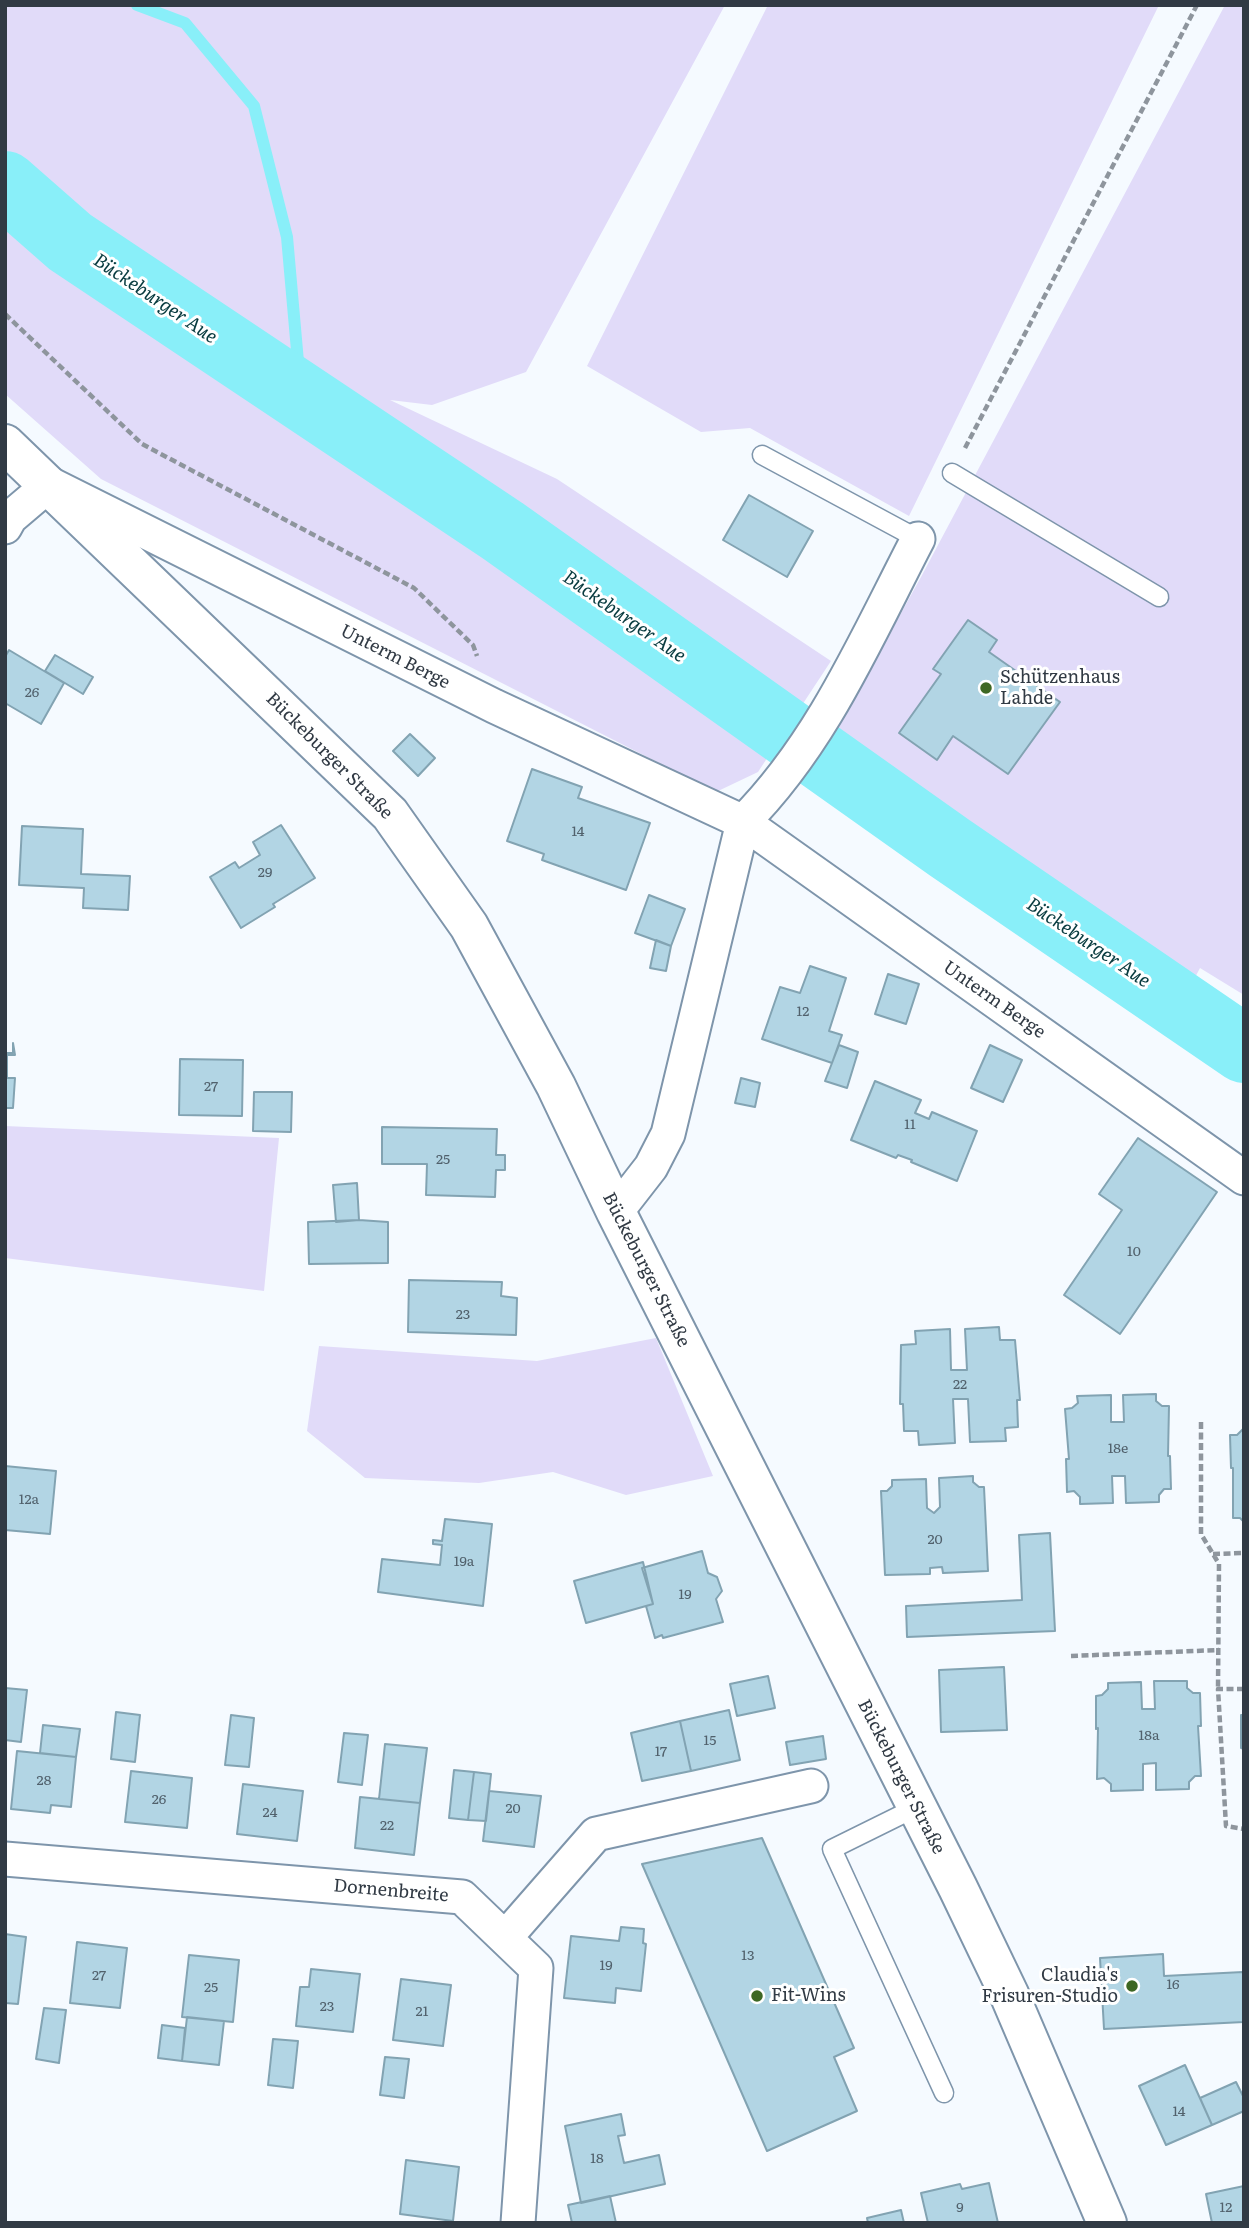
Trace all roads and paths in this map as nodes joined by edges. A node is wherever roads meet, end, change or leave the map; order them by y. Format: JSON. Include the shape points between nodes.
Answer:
{"nodes":[{"id":1,"x":1197,"y":5,"type":"edge"},
{"id":2,"x":5,"y":314,"type":"edge"},
{"id":3,"x":5,"y":444,"type":"edge"},
{"id":4,"x":762,"y":455,"type":"dead end"},
{"id":5,"x":952,"y":473,"type":"joint"},
{"id":6,"x":50,"y":484,"type":"junction"},
{"id":7,"x":5,"y":527,"type":"edge"},
{"id":8,"x":918,"y":539,"type":"joint"},
{"id":9,"x":1159,"y":597,"type":"dead end"},
{"id":10,"x":494,"y":706,"type":"junction"},
{"id":11,"x":743,"y":822,"type":"junction"},
{"id":12,"x":1244,"y":1178,"type":"edge"},
{"id":13,"x":616,"y":1212,"type":"junction"},
{"id":14,"x":1201,"y":1422,"type":"dead end"},
{"id":15,"x":1244,"y":1553,"type":"edge"},
{"id":16,"x":1213,"y":1554,"type":"junction"},
{"id":17,"x":1219,"y":1650,"type":"junction"},
{"id":18,"x":1071,"y":1656,"type":"dead end"},
{"id":19,"x":1218,"y":1689,"type":"junction"},
{"id":20,"x":1244,"y":1689,"type":"edge"},
{"id":21,"x":811,"y":1786,"type":"dead end"},
{"id":22,"x":917,"y":1807,"type":"junction"},
{"id":23,"x":1244,"y":1829,"type":"edge"},
{"id":24,"x":5,"y":1858,"type":"edge"},
{"id":25,"x":505,"y":1938,"type":"junction"},
{"id":26,"x":944,"y":2093,"type":"dead end"},
{"id":27,"x":518,"y":2223,"type":"edge"},
{"id":28,"x":1107,"y":2223,"type":"edge"}],
"edges":[{"from":1,"to":5,"type":"path"},
{"from":2,"to":10,"type":"path","via":[[142,444],[414,588],[473,645]]},
{"from":3,"to":6,"type":"street","name":"Bückeburger Straße"},
{"from":4,"to":8,"type":"lane"},
{"from":5,"to":9,"type":"lane"},
{"from":6,"to":7,"type":"street"},
{"from":6,"to":10,"type":"street","name":"Unterm Berge"},
{"from":6,"to":13,"type":"street","name":"Bückeburger Straße","via":[[390,814],[469,926],[556,1086]]},
{"from":8,"to":11,"type":"street","via":[[833,705],[769,797]]},
{"from":10,"to":11,"type":"street","name":"Unterm Berge"},
{"from":11,"to":12,"type":"street","name":"Unterm Berge"},
{"from":11,"to":13,"type":"street","via":[[668,1134]]},
{"from":13,"to":22,"type":"street","name":"Bückeburger Straße"},
{"from":14,"to":16,"type":"path","via":[[1201,1534]]},
{"from":15,"to":16,"type":"path"},
{"from":16,"to":17,"type":"path","via":[[1219,1563]]},
{"from":17,"to":18,"type":"path"},
{"from":17,"to":19,"type":"path"},
{"from":19,"to":20,"type":"path"},
{"from":19,"to":23,"type":"path","via":[[1226,1826]]},
{"from":21,"to":25,"type":"street","via":[[596,1835]]},
{"from":22,"to":26,"type":"lane","via":[[832,1849]]},
{"from":22,"to":28,"type":"street","name":"Bückeburger Straße","via":[[1009,1994]]},
{"from":24,"to":25,"type":"street","name":"Dornenbreite","via":[[462,1897]]},
{"from":25,"to":27,"type":"street","name":"Dornenbreite","via":[[536,1968]]}]}
